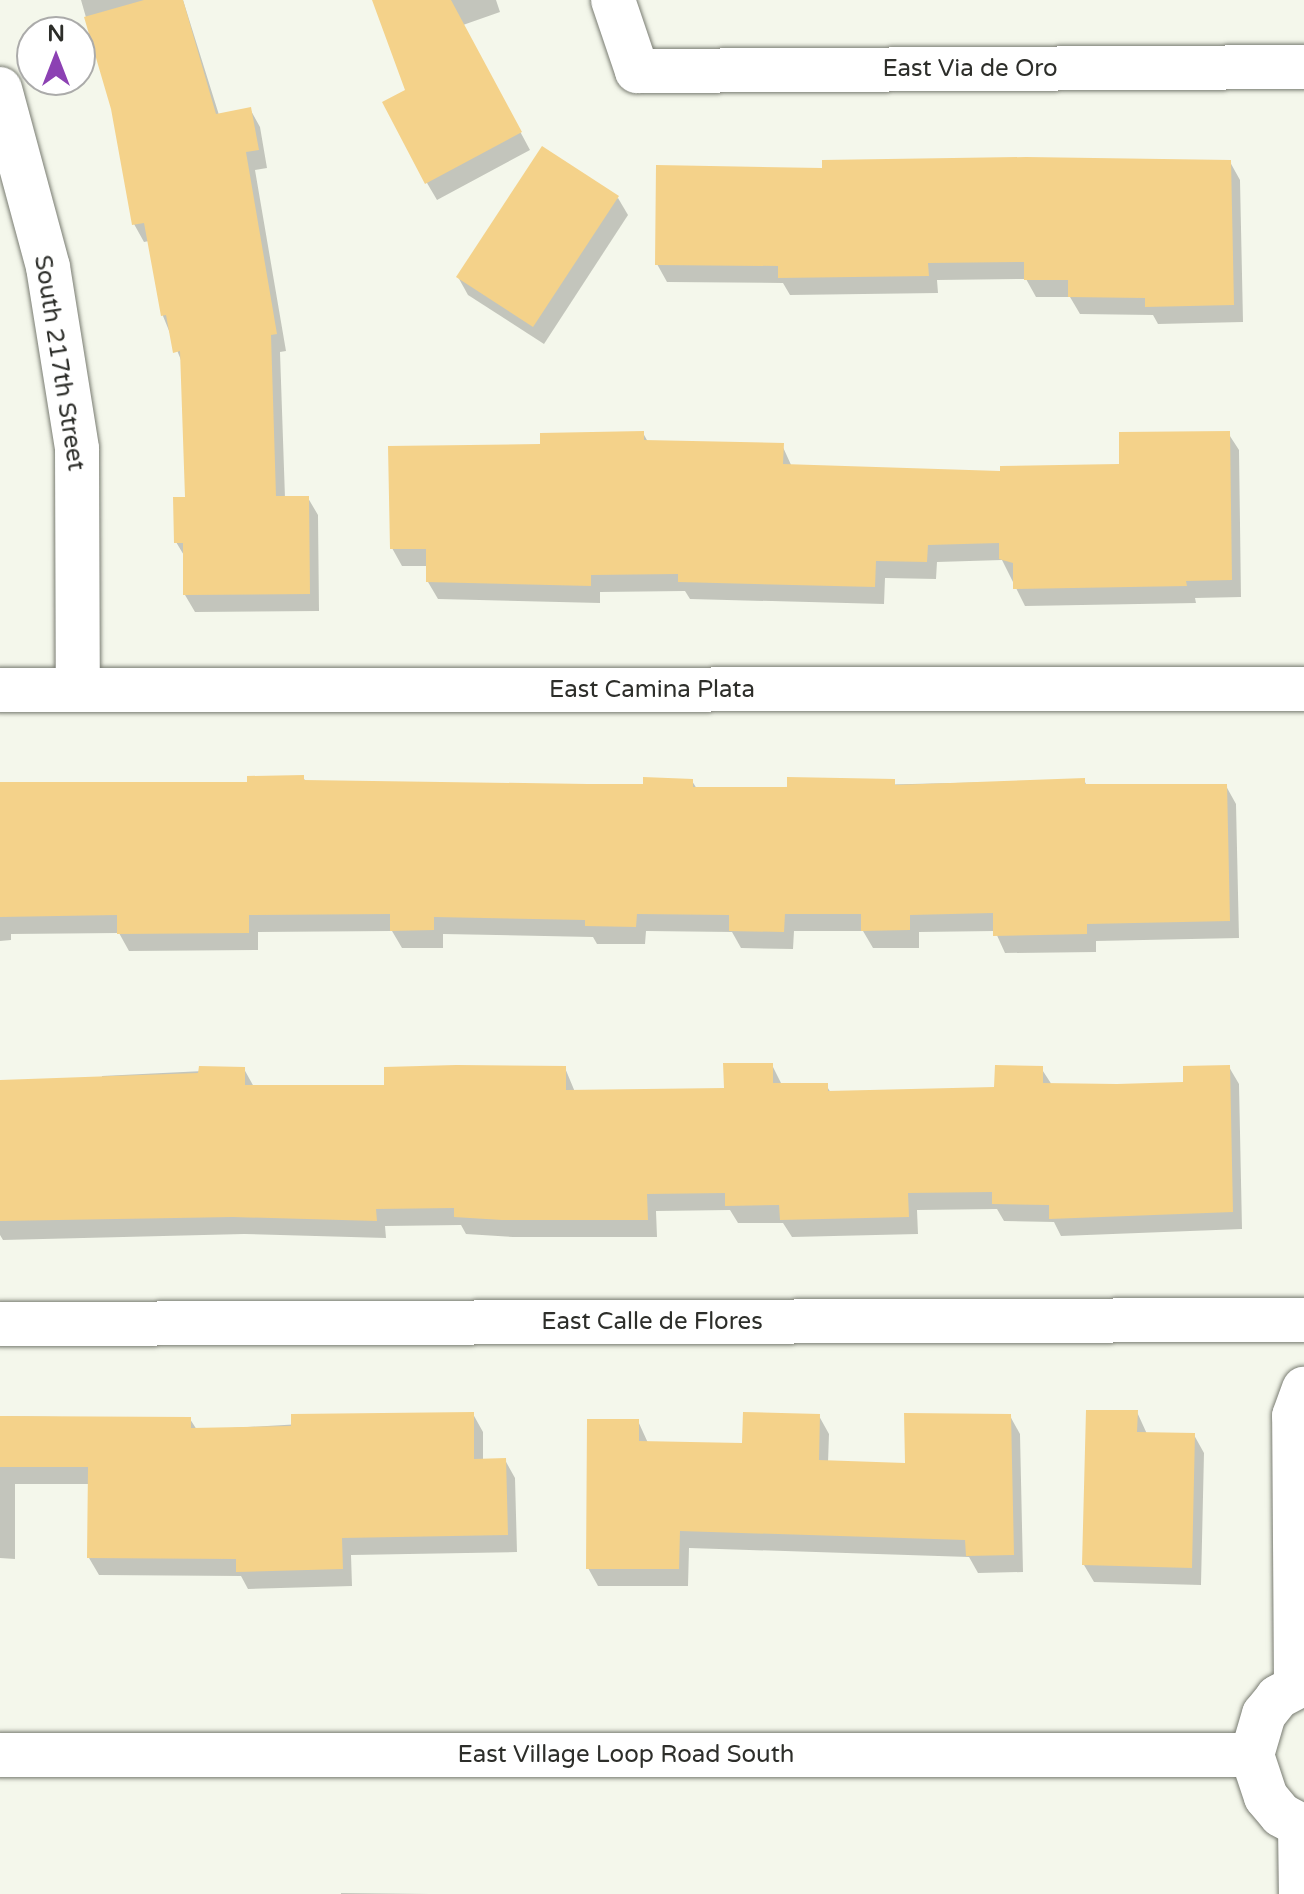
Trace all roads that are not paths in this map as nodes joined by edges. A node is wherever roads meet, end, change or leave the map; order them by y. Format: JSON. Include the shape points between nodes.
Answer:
{"nodes":[{"id":1,"x":613,"y":0,"type":"edge"},
{"id":2,"x":1304,"y":67,"type":"edge"},
{"id":3,"x":0,"y":89,"type":"edge"},
{"id":4,"x":1304,"y":689,"type":"edge"},
{"id":5,"x":0,"y":690,"type":"edge"},
{"id":6,"x":78,"y":690,"type":"junction"},
{"id":7,"x":1304,"y":1320,"type":"edge"},
{"id":8,"x":0,"y":1324,"type":"edge"},
{"id":9,"x":1304,"y":1389,"type":"edge"},
{"id":10,"x":1300,"y":1684,"type":"edge"},
{"id":11,"x":0,"y":1755,"type":"edge"},
{"id":12,"x":1252,"y":1755,"type":"junction"},
{"id":13,"x":1302,"y":1826,"type":"edge"},
{"id":14,"x":1301,"y":1894,"type":"edge"}],
"edges":[{"from":1,"to":2,"type":"street","name":"East Via de Oro","via":[[637,71]]},
{"from":3,"to":6,"type":"street","name":"South 217th Street","via":[[48,267],[77,449]]},
{"from":4,"to":6,"type":"street","name":"East Camina Plata"},
{"from":5,"to":6,"type":"street","name":"East Camina Plata"},
{"from":7,"to":8,"type":"street","name":"East Calle de Flores"},
{"from":9,"to":10,"type":"street","via":[[1294,1416]]},
{"from":10,"to":12,"type":"street","via":[[1264,1714]]},
{"from":11,"to":12,"type":"street","name":"East Village Loop Road South"},
{"from":12,"to":13,"type":"street","via":[[1266,1797]]},
{"from":13,"to":14,"type":"street"}]}
